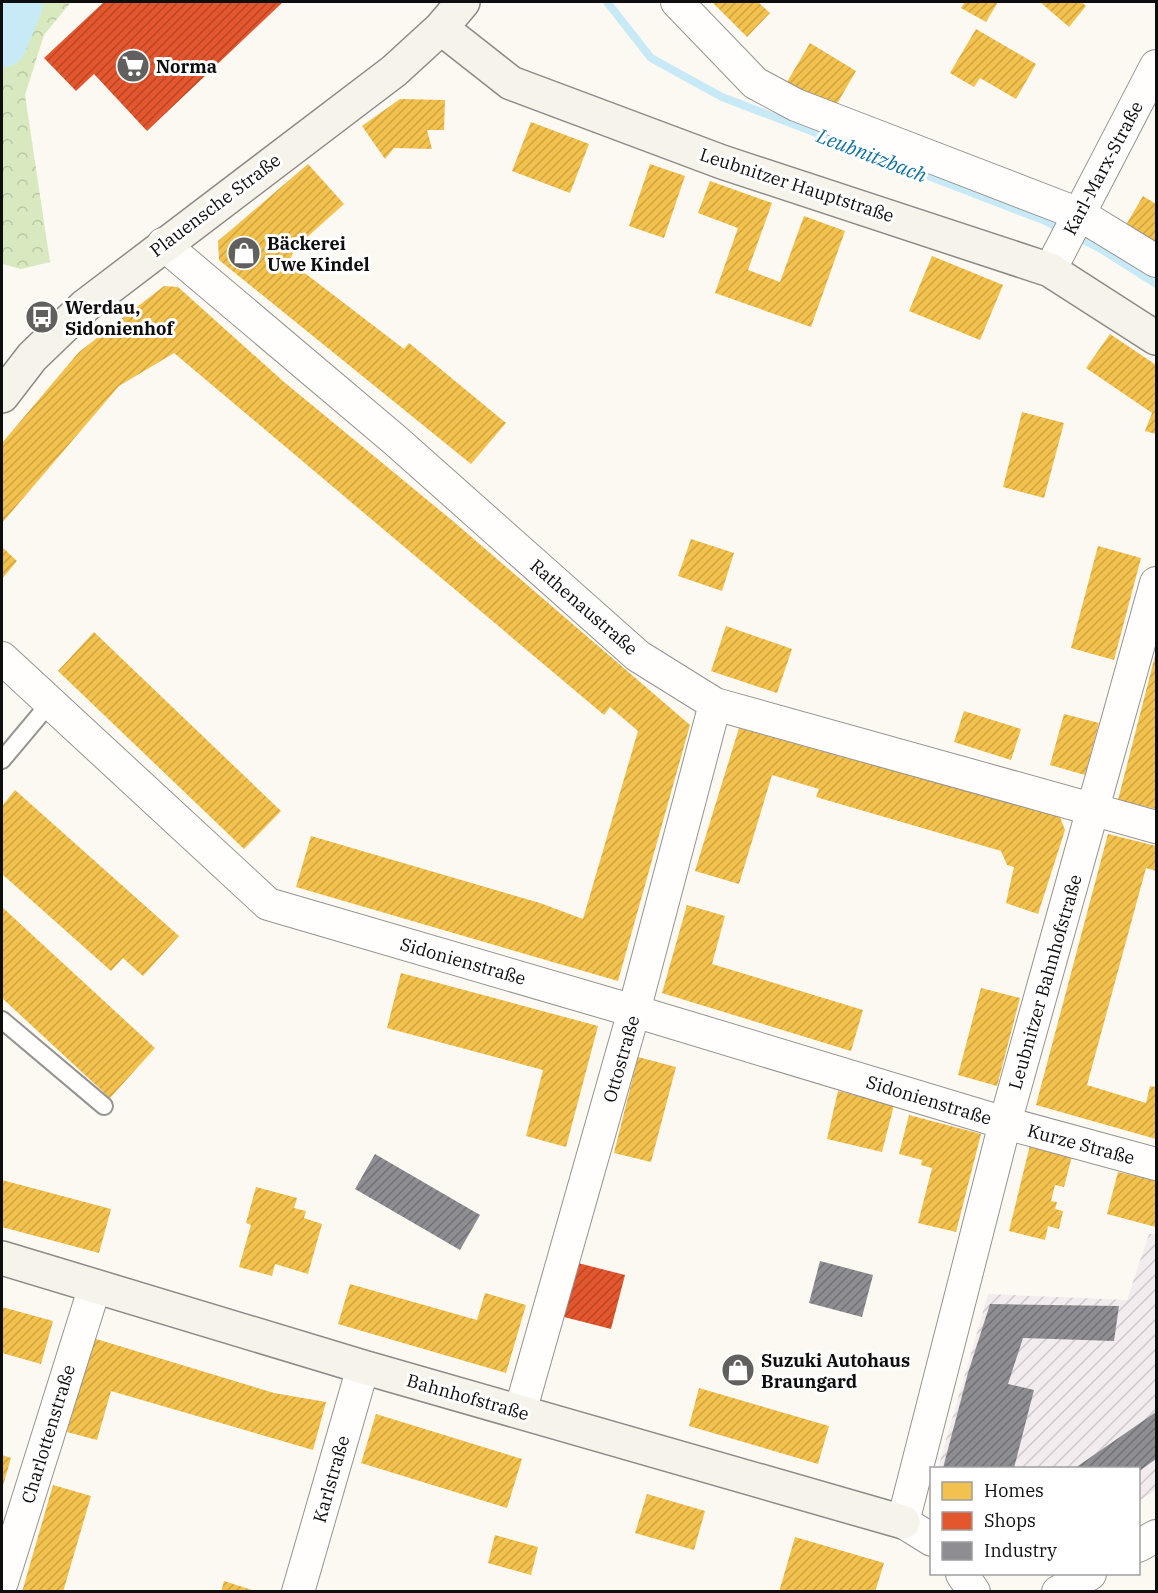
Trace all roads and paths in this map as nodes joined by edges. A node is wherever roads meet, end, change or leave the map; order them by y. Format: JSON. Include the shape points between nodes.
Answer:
{"nodes":[{"id":1,"x":463,"y":2,"type":"edge"},
{"id":2,"x":677,"y":2,"type":"edge"},
{"id":3,"x":441,"y":28,"type":"junction"},
{"id":4,"x":1156,"y":66,"type":"edge"},
{"id":5,"x":1066,"y":239,"type":"junction"},
{"id":6,"x":163,"y":244,"type":"junction"},
{"id":7,"x":1156,"y":261,"type":"edge"},
{"id":8,"x":1156,"y":338,"type":"edge"},
{"id":9,"x":2,"y":396,"type":"edge"},
{"id":10,"x":1156,"y":583,"type":"edge"},
{"id":11,"x":2,"y":658,"type":"edge"},
{"id":12,"x":49,"y":704,"type":"junction"},
{"id":13,"x":715,"y":704,"type":"junction"},
{"id":14,"x":2,"y":760,"type":"edge"},
{"id":15,"x":1093,"y":808,"type":"junction"},
{"id":16,"x":1156,"y":827,"type":"edge"},
{"id":17,"x":634,"y":1011,"type":"junction"},
{"id":18,"x":2,"y":1020,"type":"edge"},
{"id":19,"x":104,"y":1106,"type":"dead end"},
{"id":20,"x":1005,"y":1124,"type":"junction"},
{"id":21,"x":1156,"y":1164,"type":"edge"},
{"id":22,"x":2,"y":1258,"type":"edge"},
{"id":23,"x":95,"y":1286,"type":"junction"},
{"id":24,"x":363,"y":1367,"type":"junction"},
{"id":25,"x":520,"y":1412,"type":"junction"},
{"id":26,"x":903,"y":1522,"type":"junction"},
{"id":27,"x":1156,"y":1536,"type":"edge"},
{"id":28,"x":930,"y":1539,"type":"edge"},
{"id":29,"x":1140,"y":1545,"type":"edge"},
{"id":30,"x":963,"y":1575,"type":"edge"},
{"id":31,"x":1088,"y":1575,"type":"edge"},
{"id":32,"x":2,"y":1582,"type":"edge"},
{"id":33,"x":298,"y":1592,"type":"edge"},
{"id":34,"x":974,"y":1592,"type":"edge"},
{"id":35,"x":1058,"y":1592,"type":"edge"}],
"edges":[{"from":1,"to":3,"type":"street","name":"Plauensche Straße"},
{"from":2,"to":5,"type":"street","name":"Leubnitzer Hauptstraße","via":[[755,83]]},
{"from":3,"to":5,"type":"street","name":"Leubnitzer Hauptstraße","via":[[511,83],[715,159]]},
{"from":3,"to":6,"type":"street","name":"Plauensche Straße","via":[[394,71]]},
{"from":4,"to":5,"type":"street","name":"Karl-Marx-Straße"},
{"from":5,"to":7,"type":"street","name":"Leubnitzer Hauptstraße"},
{"from":5,"to":8,"type":"street","name":"Leubnitzer Hauptstraße"},
{"from":6,"to":9,"type":"street","name":"Plauensche Straße","via":[[85,306],[32,357]]},
{"from":6,"to":13,"type":"street","name":"Rathenaustraße","via":[[395,440],[638,656]]},
{"from":10,"to":15,"type":"street","name":"Leubnitzer Bahnhofstraße"},
{"from":11,"to":12,"type":"street","name":"Sidonienstraße"},
{"from":12,"to":14,"type":"lane"},
{"from":12,"to":17,"type":"street","name":"Sidonienstraße","via":[[268,904]]},
{"from":13,"to":15,"type":"street","name":"Rathenaustraße"},
{"from":13,"to":17,"type":"street","name":"Ottostraße"},
{"from":15,"to":16,"type":"street","name":"Rathenaustraße"},
{"from":15,"to":20,"type":"street","name":"Leubnitzer Bahnhofstraße"},
{"from":17,"to":20,"type":"street","name":"Sidonienstraße"},
{"from":17,"to":25,"type":"street","name":"Ottostraße"},
{"from":18,"to":19,"type":"lane"},
{"from":20,"to":21,"type":"street","name":"Kurze Straße"},
{"from":20,"to":26,"type":"street","name":"Leubnitzer Bahnhofstraße"},
{"from":22,"to":23,"type":"street","name":"Bahnhofstraße"},
{"from":23,"to":24,"type":"street","name":"Bahnhofstraße"},
{"from":23,"to":32,"type":"street","name":"Charlottenstraße"},
{"from":24,"to":25,"type":"street","name":"Bahnhofstraße"},
{"from":24,"to":33,"type":"street","name":"Karlstraße"},
{"from":25,"to":26,"type":"street","name":"Bahnhofstraße"},
{"from":26,"to":28,"type":"street","name":"Bahnhofstraße"},
{"from":27,"to":29,"type":"street"},
{"from":30,"to":34,"type":"street"},
{"from":31,"to":35,"type":"street"}]}
